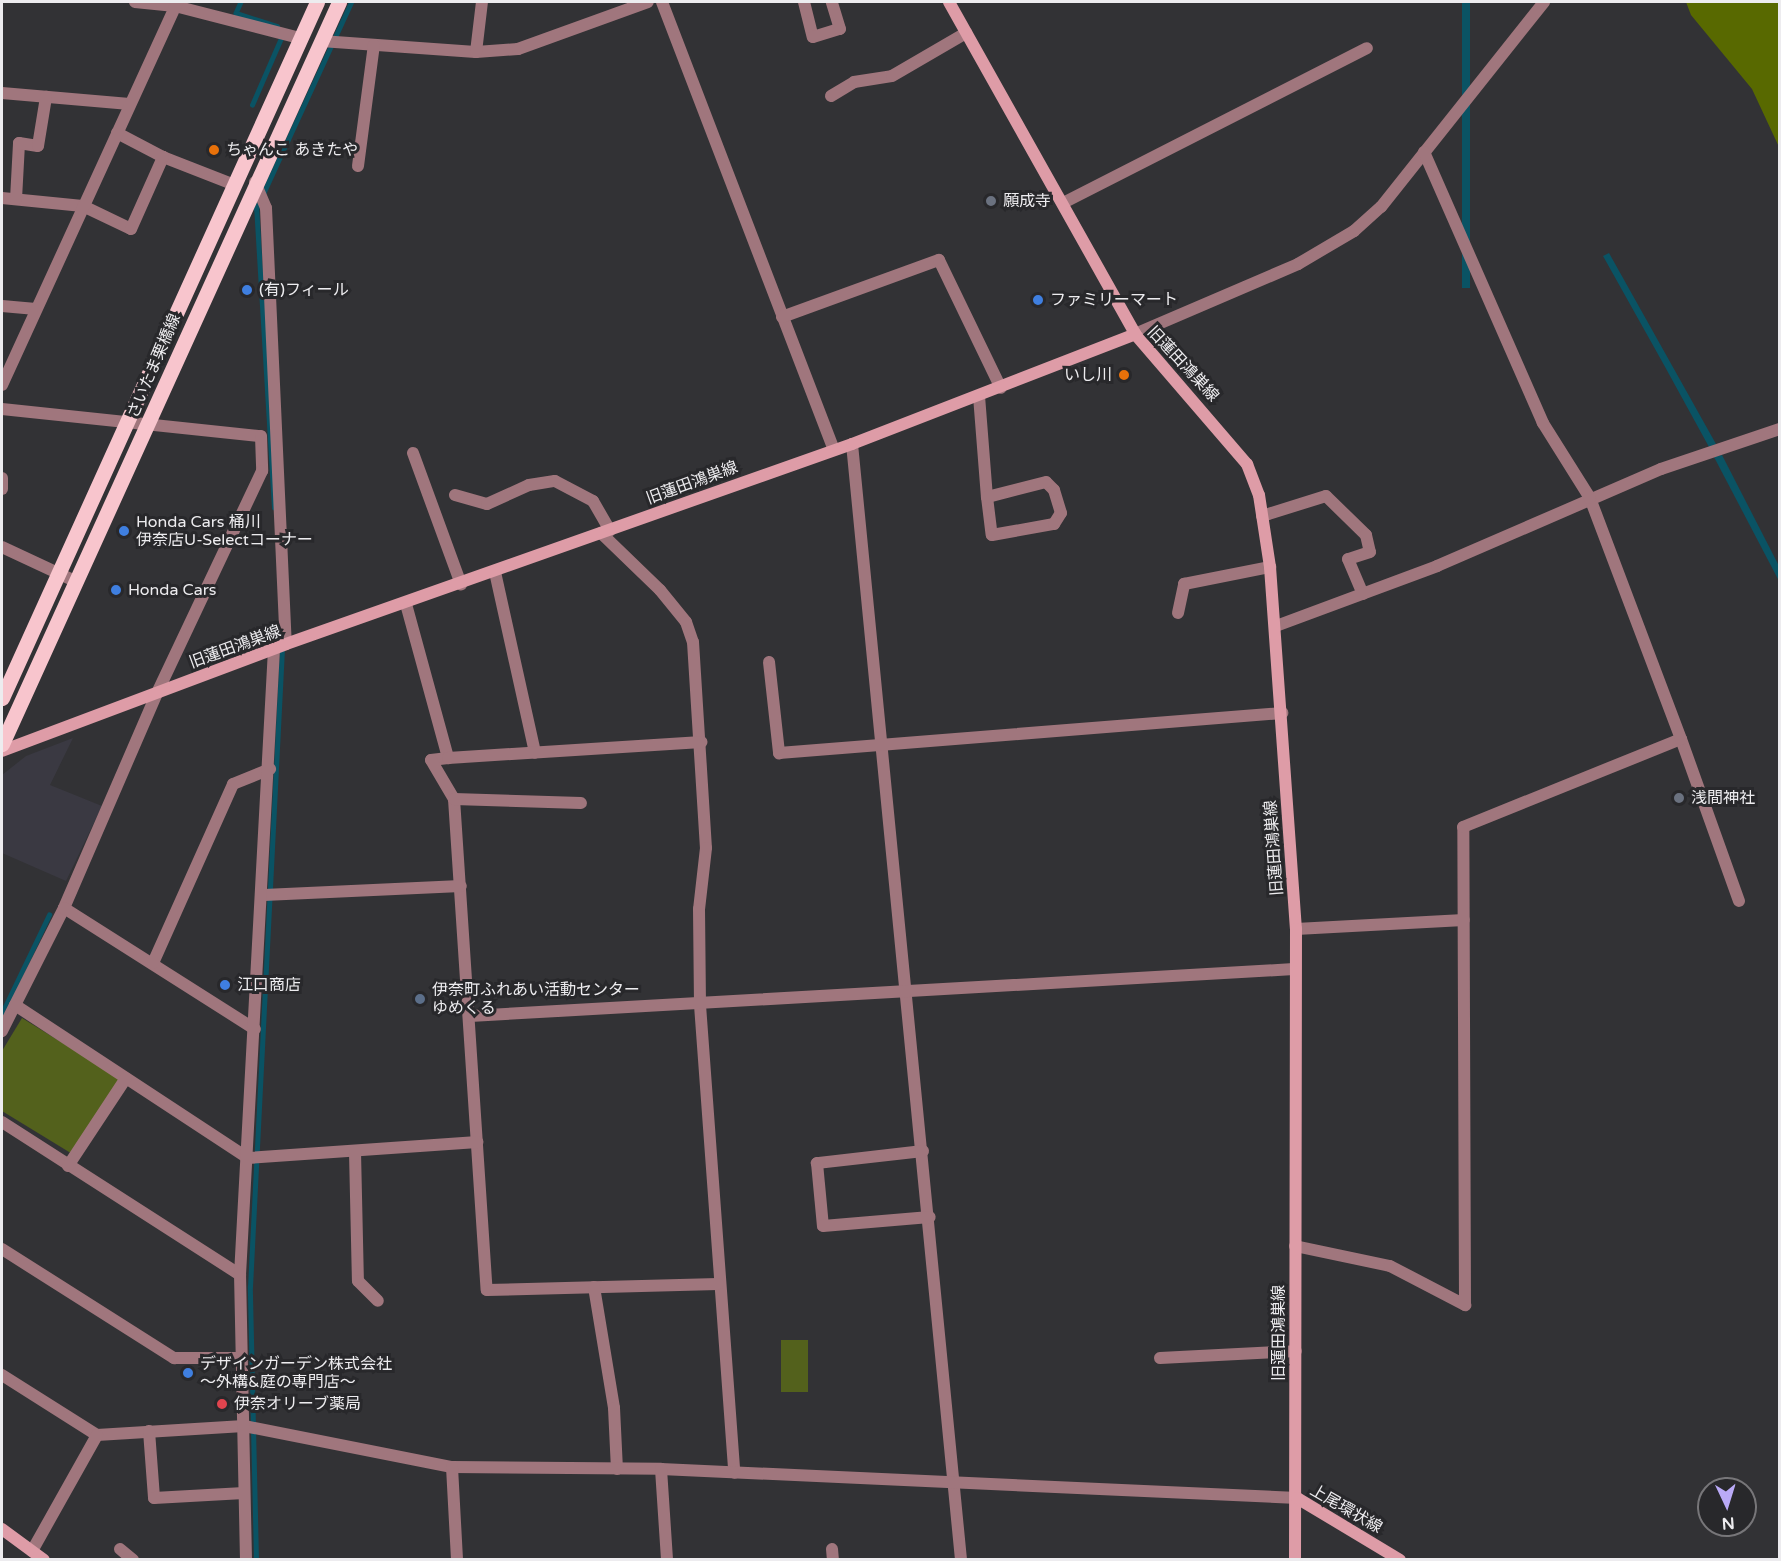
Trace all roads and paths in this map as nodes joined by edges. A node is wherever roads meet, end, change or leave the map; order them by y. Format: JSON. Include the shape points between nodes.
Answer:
{"nodes":[{"id":1,"x":135,"y":2,"type":"edge"},
{"id":2,"x":317,"y":2,"type":"edge"},
{"id":3,"x":339,"y":2,"type":"edge"},
{"id":4,"x":482,"y":2,"type":"edge"},
{"id":5,"x":648,"y":2,"type":"edge"},
{"id":6,"x":662,"y":2,"type":"edge"},
{"id":7,"x":804,"y":2,"type":"edge"},
{"id":8,"x":832,"y":2,"type":"edge"},
{"id":9,"x":949,"y":2,"type":"edge"},
{"id":10,"x":1544,"y":2,"type":"edge"},
{"id":11,"x":176,"y":4,"type":"edge"},
{"id":12,"x":966,"y":33,"type":"junction"},
{"id":13,"x":289,"y":35,"type":"junction"},
{"id":14,"x":321,"y":41,"type":"junction"},
{"id":15,"x":374,"y":45,"type":"junction"},
{"id":16,"x":1367,"y":48,"type":"dead end"},
{"id":17,"x":476,"y":52,"type":"junction"},
{"id":18,"x":2,"y":93,"type":"edge"},
{"id":19,"x":831,"y":96,"type":"dead end"},
{"id":20,"x":45,"y":97,"type":"junction"},
{"id":21,"x":130,"y":104,"type":"junction"},
{"id":22,"x":117,"y":133,"type":"junction"},
{"id":23,"x":1424,"y":152,"type":"junction"},
{"id":24,"x":163,"y":157,"type":"junction"},
{"id":25,"x":358,"y":166,"type":"dead end"},
{"id":26,"x":255,"y":182,"type":"junction"},
{"id":27,"x":235,"y":185,"type":"junction"},
{"id":28,"x":2,"y":198,"type":"edge"},
{"id":29,"x":15,"y":199,"type":"junction"},
{"id":30,"x":1063,"y":203,"type":"junction"},
{"id":31,"x":83,"y":206,"type":"junction"},
{"id":32,"x":2,"y":306,"type":"edge"},
{"id":33,"x":36,"y":309,"type":"junction"},
{"id":34,"x":782,"y":317,"type":"junction"},
{"id":35,"x":1135,"y":334,"type":"junction"},
{"id":36,"x":5,"y":370,"type":"edge"},
{"id":37,"x":2,"y":384,"type":"edge"},
{"id":38,"x":1001,"y":388,"type":"junction"},
{"id":39,"x":979,"y":396,"type":"junction"},
{"id":40,"x":2,"y":409,"type":"edge"},
{"id":41,"x":129,"y":421,"type":"junction"},
{"id":42,"x":149,"y":423,"type":"junction"},
{"id":43,"x":1779,"y":429,"type":"edge"},
{"id":44,"x":852,"y":444,"type":"junction"},
{"id":45,"x":833,"y":448,"type":"junction"},
{"id":46,"x":275,"y":450,"type":"junction"},
{"id":47,"x":262,"y":451,"type":"junction"},
{"id":48,"x":413,"y":453,"type":"dead end"},
{"id":49,"x":2,"y":478,"type":"edge"},
{"id":50,"x":2,"y":489,"type":"edge"},
{"id":51,"x":455,"y":495,"type":"dead end"},
{"id":52,"x":987,"y":497,"type":"junction"},
{"id":53,"x":1590,"y":498,"type":"junction"},
{"id":54,"x":1262,"y":516,"type":"junction"},
{"id":55,"x":605,"y":532,"type":"junction"},
{"id":56,"x":2,"y":547,"type":"edge"},
{"id":57,"x":1270,"y":567,"type":"junction"},
{"id":58,"x":495,"y":572,"type":"junction"},
{"id":59,"x":58,"y":573,"type":"junction"},
{"id":60,"x":75,"y":581,"type":"junction"},
{"id":61,"x":462,"y":584,"type":"junction"},
{"id":62,"x":1362,"y":594,"type":"junction"},
{"id":63,"x":406,"y":604,"type":"junction"},
{"id":64,"x":1178,"y":613,"type":"dead end"},
{"id":65,"x":1276,"y":626,"type":"junction"},
{"id":66,"x":286,"y":644,"type":"junction"},
{"id":67,"x":274,"y":649,"type":"junction"},
{"id":68,"x":769,"y":662,"type":"dead end"},
{"id":69,"x":157,"y":693,"type":"junction"},
{"id":70,"x":2,"y":698,"type":"edge"},
{"id":71,"x":1282,"y":712,"type":"junction"},
{"id":72,"x":1681,"y":739,"type":"junction"},
{"id":73,"x":701,"y":742,"type":"junction"},
{"id":74,"x":882,"y":743,"type":"junction"},
{"id":75,"x":2,"y":744,"type":"edge"},
{"id":76,"x":2,"y":751,"type":"edge"},
{"id":77,"x":535,"y":753,"type":"junction"},
{"id":78,"x":448,"y":758,"type":"junction"},
{"id":79,"x":270,"y":769,"type":"junction"},
{"id":80,"x":454,"y":799,"type":"junction"},
{"id":81,"x":581,"y":803,"type":"dead end"},
{"id":82,"x":461,"y":886,"type":"junction"},
{"id":83,"x":264,"y":896,"type":"junction"},
{"id":84,"x":1739,"y":901,"type":"dead end"},
{"id":85,"x":64,"y":908,"type":"junction"},
{"id":86,"x":1464,"y":920,"type":"junction"},
{"id":87,"x":1296,"y":929,"type":"junction"},
{"id":88,"x":153,"y":963,"type":"junction"},
{"id":89,"x":1294,"y":969,"type":"junction"},
{"id":90,"x":907,"y":992,"type":"junction"},
{"id":91,"x":15,"y":1005,"type":"junction"},
{"id":92,"x":700,"y":1005,"type":"junction"},
{"id":93,"x":470,"y":1016,"type":"junction"},
{"id":94,"x":255,"y":1029,"type":"junction"},
{"id":95,"x":2,"y":1031,"type":"edge"},
{"id":96,"x":126,"y":1078,"type":"junction"},
{"id":97,"x":2,"y":1122,"type":"edge"},
{"id":98,"x":477,"y":1142,"type":"junction"},
{"id":99,"x":923,"y":1151,"type":"junction"},
{"id":100,"x":356,"y":1152,"type":"junction"},
{"id":101,"x":248,"y":1158,"type":"junction"},
{"id":102,"x":68,"y":1166,"type":"junction"},
{"id":103,"x":930,"y":1217,"type":"junction"},
{"id":104,"x":1295,"y":1246,"type":"junction"},
{"id":105,"x":2,"y":1249,"type":"edge"},
{"id":106,"x":240,"y":1275,"type":"junction"},
{"id":107,"x":718,"y":1284,"type":"junction"},
{"id":108,"x":594,"y":1287,"type":"junction"},
{"id":109,"x":378,"y":1301,"type":"dead end"},
{"id":110,"x":1296,"y":1351,"type":"junction"},
{"id":111,"x":242,"y":1358,"type":"junction"},
{"id":112,"x":1160,"y":1358,"type":"dead end"},
{"id":113,"x":2,"y":1376,"type":"edge"},
{"id":114,"x":244,"y":1426,"type":"junction"},
{"id":115,"x":149,"y":1431,"type":"junction"},
{"id":116,"x":97,"y":1435,"type":"junction"},
{"id":117,"x":452,"y":1467,"type":"junction"},
{"id":118,"x":617,"y":1469,"type":"junction"},
{"id":119,"x":661,"y":1469,"type":"junction"},
{"id":120,"x":734,"y":1473,"type":"junction"},
{"id":121,"x":954,"y":1483,"type":"junction"},
{"id":122,"x":244,"y":1493,"type":"junction"},
{"id":123,"x":1297,"y":1498,"type":"junction"},
{"id":124,"x":2,"y":1529,"type":"edge"},
{"id":125,"x":120,"y":1549,"type":"dead end"},
{"id":126,"x":30,"y":1555,"type":"edge"},
{"id":127,"x":44,"y":1560,"type":"edge"},
{"id":128,"x":133,"y":1560,"type":"edge"},
{"id":129,"x":246,"y":1560,"type":"edge"},
{"id":130,"x":457,"y":1560,"type":"edge"},
{"id":131,"x":667,"y":1560,"type":"edge"},
{"id":132,"x":961,"y":1560,"type":"edge"},
{"id":133,"x":1295,"y":1560,"type":"edge"},
{"id":134,"x":1400,"y":1560,"type":"edge"}],
"edges":[{"from":1,"to":11,"type":"street"},
{"from":2,"to":13,"type":"main road","name":"さいたま栗橋線"},
{"from":3,"to":14,"type":"main road","name":"さいたま栗橋線"},
{"from":4,"to":17,"type":"street"},
{"from":5,"to":17,"type":"street","via":[[518,49]]},
{"from":6,"to":34,"type":"street"},
{"from":7,"to":8,"type":"street","via":[[813,37],[840,29]]},
{"from":9,"to":12,"type":"street"},
{"from":10,"to":23,"type":"street"},
{"from":11,"to":13,"type":"street"},
{"from":11,"to":21,"type":"street"},
{"from":12,"to":19,"type":"street","via":[[892,75],[854,82]]},
{"from":12,"to":30,"type":"street"},
{"from":13,"to":27,"type":"main road","name":"さいたま栗橋線"},
{"from":14,"to":15,"type":"street"},
{"from":14,"to":26,"type":"main road","name":"さいたま栗橋線"},
{"from":15,"to":17,"type":"street"},
{"from":15,"to":25,"type":"street"},
{"from":16,"to":30,"type":"street"},
{"from":18,"to":20,"type":"street"},
{"from":20,"to":21,"type":"street"},
{"from":20,"to":29,"type":"street","via":[[38,146],[19,143]]},
{"from":21,"to":22,"type":"street"},
{"from":22,"to":24,"type":"street"},
{"from":22,"to":31,"type":"street"},
{"from":23,"to":35,"type":"street","via":[[1381,207],[1332,246]]},
{"from":23,"to":53,"type":"street","via":[[1543,423]]},
{"from":24,"to":27,"type":"street"},
{"from":24,"to":31,"type":"street","via":[[131,229]]},
{"from":26,"to":42,"type":"main road","name":"さいたま栗橋線"},
{"from":26,"to":46,"type":"street","via":[[266,208]]},
{"from":27,"to":41,"type":"main road","name":"さいたま栗橋線"},
{"from":28,"to":29,"type":"street"},
{"from":29,"to":31,"type":"street"},
{"from":30,"to":35,"type":"street"},
{"from":31,"to":33,"type":"street"},
{"from":32,"to":33,"type":"street"},
{"from":33,"to":36,"type":"street"},
{"from":34,"to":38,"type":"street","via":[[939,260]]},
{"from":34,"to":45,"type":"street"},
{"from":35,"to":38,"type":"street","name":"旧蓮田鴻巣線"},
{"from":35,"to":54,"type":"street","name":"旧蓮田鴻巣線","via":[[1247,464]]},
{"from":36,"to":37,"type":"street"},
{"from":38,"to":39,"type":"street","name":"旧蓮田鴻巣線"},
{"from":39,"to":44,"type":"street","name":"旧蓮田鴻巣線"},
{"from":39,"to":52,"type":"street"},
{"from":40,"to":41,"type":"street"},
{"from":41,"to":42,"type":"street"},
{"from":41,"to":59,"type":"main road","name":"さいたま栗橋線"},
{"from":42,"to":47,"type":"street","via":[[261,436]]},
{"from":42,"to":60,"type":"main road","name":"さいたま栗橋線"},
{"from":43,"to":53,"type":"street"},
{"from":44,"to":45,"type":"street","name":"旧蓮田鴻巣線"},
{"from":44,"to":74,"type":"street"},
{"from":45,"to":55,"type":"street","name":"旧蓮田鴻巣線"},
{"from":46,"to":47,"type":"street"},
{"from":46,"to":66,"type":"street"},
{"from":47,"to":69,"type":"street","via":[[262,471]]},
{"from":48,"to":61,"type":"street"},
{"from":49,"to":50,"type":"street"},
{"from":51,"to":55,"type":"street","via":[[487,504],[529,485],[555,481],[593,501]]},
{"from":52,"to":52,"type":"street","via":[[992,535],[1054,524],[1061,513],[1054,490],[1046,482]]},
{"from":53,"to":62,"type":"street"},
{"from":53,"to":72,"type":"street"},
{"from":54,"to":57,"type":"street","name":"旧蓮田鴻巣線"},
{"from":54,"to":62,"type":"street","via":[[1326,496],[1366,535],[1370,552],[1348,559]]},
{"from":55,"to":58,"type":"street","name":"旧蓮田鴻巣線"},
{"from":55,"to":73,"type":"street","via":[[686,622],[693,642]]},
{"from":56,"to":59,"type":"street"},
{"from":57,"to":64,"type":"street","via":[[1184,584]]},
{"from":57,"to":65,"type":"street","name":"旧蓮田鴻巣線"},
{"from":58,"to":61,"type":"street","name":"旧蓮田鴻巣線"},
{"from":58,"to":77,"type":"street"},
{"from":59,"to":60,"type":"street"},
{"from":59,"to":70,"type":"main road","name":"さいたま栗橋線"},
{"from":60,"to":75,"type":"main road","name":"さいたま栗橋線"},
{"from":61,"to":63,"type":"street","name":"旧蓮田鴻巣線"},
{"from":62,"to":65,"type":"street"},
{"from":63,"to":66,"type":"street","name":"旧蓮田鴻巣線"},
{"from":63,"to":78,"type":"street"},
{"from":65,"to":71,"type":"street","name":"旧蓮田鴻巣線"},
{"from":66,"to":67,"type":"street","name":"旧蓮田鴻巣線"},
{"from":67,"to":69,"type":"street","name":"旧蓮田鴻巣線"},
{"from":67,"to":79,"type":"street"},
{"from":68,"to":74,"type":"street","via":[[779,753]]},
{"from":69,"to":76,"type":"street","name":"旧蓮田鴻巣線"},
{"from":69,"to":85,"type":"street"},
{"from":71,"to":74,"type":"street"},
{"from":71,"to":87,"type":"street","name":"旧蓮田鴻巣線"},
{"from":72,"to":84,"type":"street"},
{"from":72,"to":86,"type":"street","via":[[1463,827]]},
{"from":73,"to":77,"type":"street"},
{"from":73,"to":92,"type":"street","via":[[706,848],[699,909]]},
{"from":74,"to":90,"type":"street"},
{"from":77,"to":78,"type":"street"},
{"from":78,"to":80,"type":"street","via":[[431,760]]},
{"from":79,"to":83,"type":"street"},
{"from":79,"to":88,"type":"street","via":[[233,784]]},
{"from":80,"to":81,"type":"street"},
{"from":80,"to":82,"type":"street"},
{"from":82,"to":83,"type":"street"},
{"from":82,"to":93,"type":"street"},
{"from":83,"to":94,"type":"street"},
{"from":85,"to":88,"type":"street"},
{"from":85,"to":91,"type":"street"},
{"from":86,"to":87,"type":"street"},
{"from":86,"to":104,"type":"street","via":[[1465,1305],[1390,1266]]},
{"from":87,"to":89,"type":"street","name":"旧蓮田鴻巣線"},
{"from":88,"to":94,"type":"street"},
{"from":89,"to":90,"type":"street"},
{"from":89,"to":104,"type":"street","name":"旧蓮田鴻巣線"},
{"from":90,"to":92,"type":"street"},
{"from":90,"to":99,"type":"street"},
{"from":91,"to":95,"type":"street"},
{"from":91,"to":96,"type":"street"},
{"from":92,"to":93,"type":"street"},
{"from":92,"to":107,"type":"street"},
{"from":93,"to":98,"type":"street"},
{"from":94,"to":101,"type":"street"},
{"from":96,"to":101,"type":"street"},
{"from":96,"to":102,"type":"street"},
{"from":97,"to":102,"type":"street"},
{"from":98,"to":100,"type":"street"},
{"from":98,"to":108,"type":"street","via":[[487,1290]]},
{"from":99,"to":103,"type":"street"},
{"from":99,"to":103,"type":"street","via":[[817,1163],[823,1226]]},
{"from":100,"to":101,"type":"street"},
{"from":100,"to":109,"type":"street","via":[[358,1281]]},
{"from":101,"to":106,"type":"street"},
{"from":102,"to":106,"type":"street"},
{"from":103,"to":121,"type":"street"},
{"from":104,"to":110,"type":"street","name":"旧蓮田鴻巣線"},
{"from":105,"to":111,"type":"street","via":[[174,1358]]},
{"from":106,"to":111,"type":"street"},
{"from":107,"to":108,"type":"street"},
{"from":107,"to":120,"type":"street"},
{"from":108,"to":118,"type":"street","via":[[614,1408]]},
{"from":110,"to":112,"type":"street"},
{"from":110,"to":123,"type":"street","name":"旧蓮田鴻巣線"},
{"from":111,"to":114,"type":"street"},
{"from":113,"to":116,"type":"street"},
{"from":114,"to":115,"type":"street"},
{"from":114,"to":117,"type":"street"},
{"from":114,"to":122,"type":"street"},
{"from":115,"to":116,"type":"street"},
{"from":115,"to":122,"type":"street","via":[[154,1498]]},
{"from":116,"to":126,"type":"street"},
{"from":117,"to":118,"type":"street"},
{"from":117,"to":130,"type":"street"},
{"from":118,"to":119,"type":"street"},
{"from":119,"to":120,"type":"street"},
{"from":119,"to":131,"type":"street"},
{"from":120,"to":121,"type":"street"},
{"from":121,"to":123,"type":"street"},
{"from":121,"to":132,"type":"street"},
{"from":122,"to":129,"type":"street"},
{"from":123,"to":133,"type":"street","name":"上尾環状線"},
{"from":123,"to":134,"type":"street","name":"上尾環状線"},
{"from":124,"to":126,"type":"street"},
{"from":125,"to":128,"type":"street"},
{"from":126,"to":127,"type":"street"}]}
